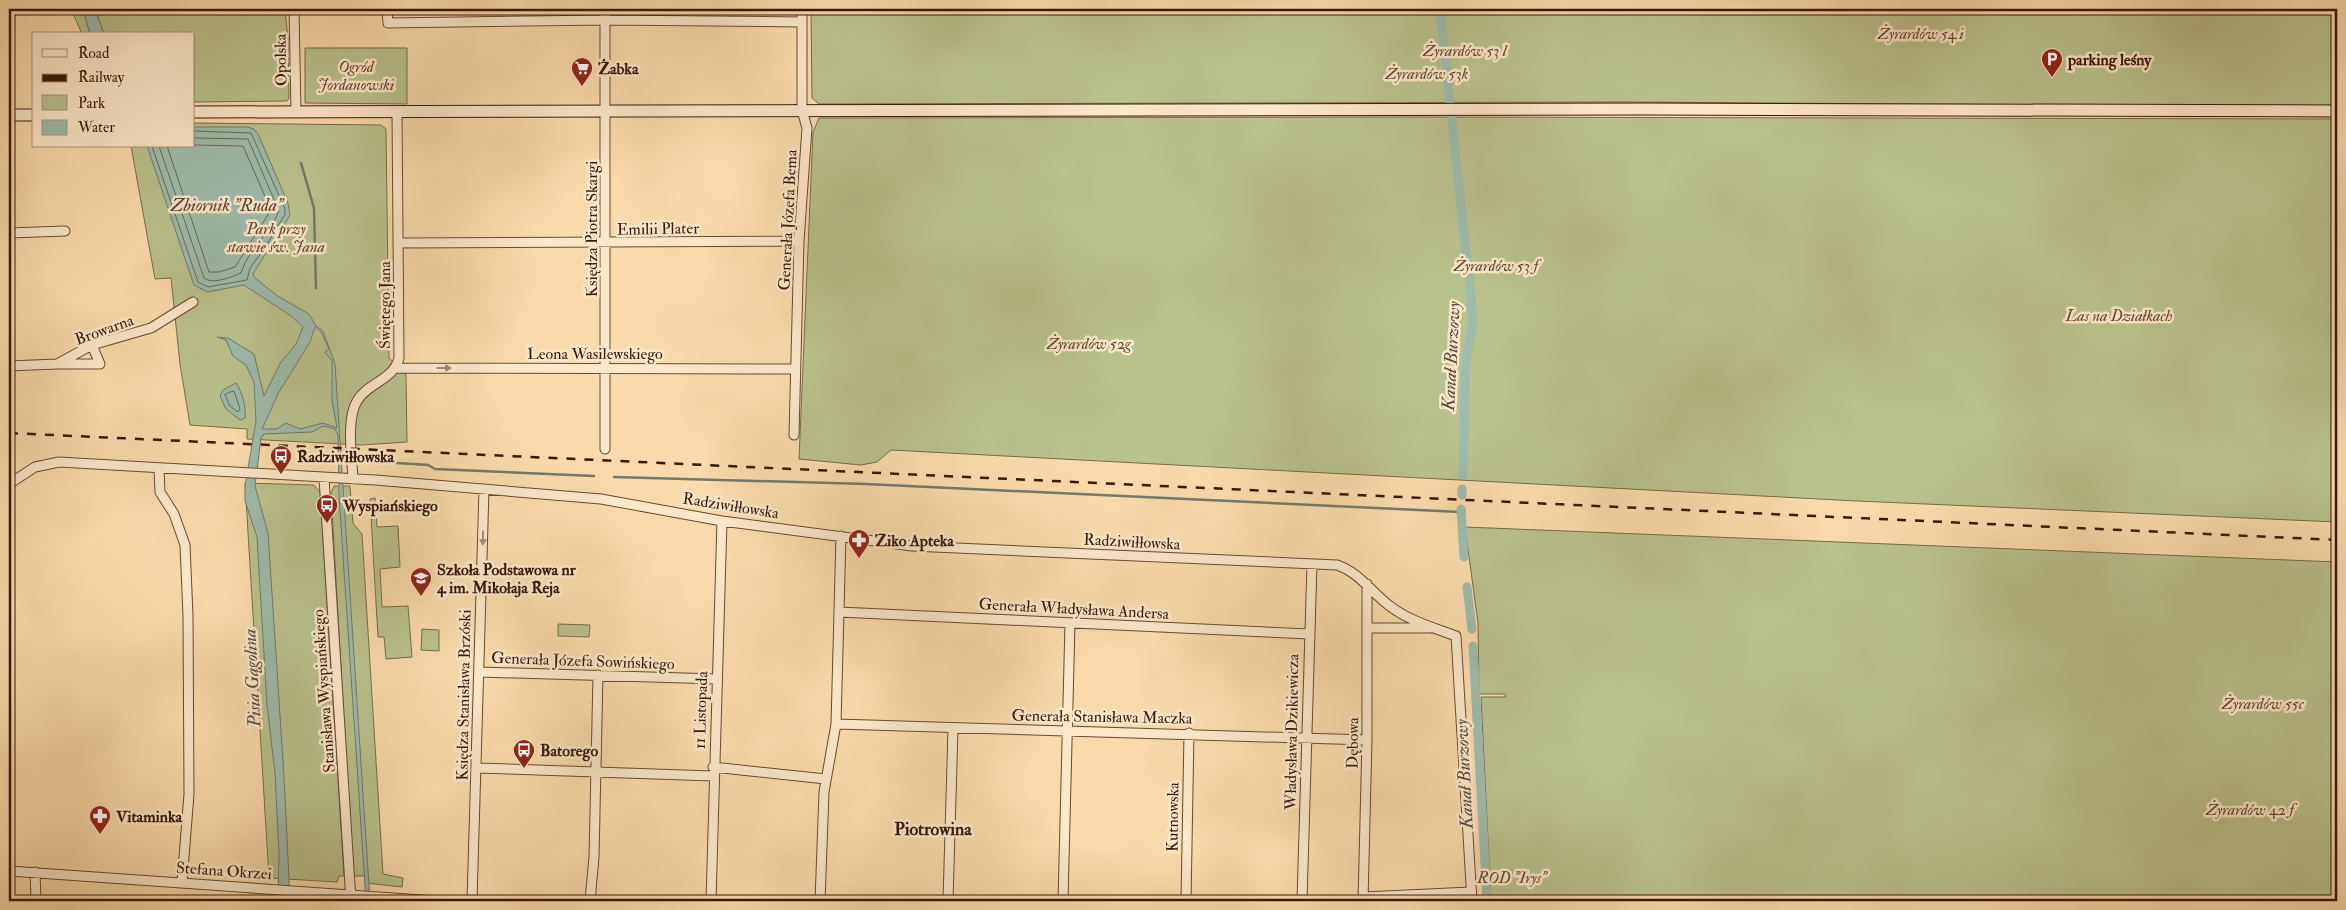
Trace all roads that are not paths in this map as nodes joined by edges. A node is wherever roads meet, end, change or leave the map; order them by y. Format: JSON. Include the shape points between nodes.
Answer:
{"nodes":[{"id":1,"x":294,"y":9,"type":"edge"},
{"id":2,"x":387,"y":9,"type":"edge"},
{"id":3,"x":605,"y":9,"type":"edge"},
{"id":4,"x":802,"y":9,"type":"edge"},
{"id":5,"x":605,"y":20,"type":"junction"},
{"id":6,"x":802,"y":22,"type":"junction"},
{"id":7,"x":802,"y":110,"type":"junction"},
{"id":8,"x":296,"y":111,"type":"junction"},
{"id":9,"x":2337,"y":111,"type":"edge"},
{"id":10,"x":195,"y":112,"type":"edge"},
{"id":11,"x":397,"y":112,"type":"junction"},
{"id":12,"x":606,"y":112,"type":"junction"},
{"id":13,"x":32,"y":114,"type":"edge"},
{"id":14,"x":9,"y":115,"type":"edge"},
{"id":15,"x":65,"y":231,"type":"dead end"},
{"id":16,"x":9,"y":233,"type":"edge"},
{"id":17,"x":799,"y":241,"type":"junction"},
{"id":18,"x":398,"y":243,"type":"junction"},
{"id":19,"x":606,"y":243,"type":"junction"},
{"id":20,"x":193,"y":302,"type":"dead end"},
{"id":21,"x":92,"y":345,"type":"junction"},
{"id":22,"x":57,"y":364,"type":"junction"},
{"id":23,"x":9,"y":366,"type":"edge"},
{"id":24,"x":396,"y":368,"type":"junction"},
{"id":25,"x":606,"y":368,"type":"junction"},
{"id":26,"x":796,"y":369,"type":"junction"},
{"id":27,"x":794,"y":435,"type":"dead end"},
{"id":28,"x":605,"y":449,"type":"dead end"},
{"id":29,"x":160,"y":469,"type":"junction"},
{"id":30,"x":327,"y":478,"type":"junction"},
{"id":31,"x":348,"y":478,"type":"junction"},
{"id":32,"x":9,"y":484,"type":"edge"},
{"id":33,"x":484,"y":489,"type":"junction"},
{"id":34,"x":722,"y":520,"type":"junction"},
{"id":35,"x":841,"y":536,"type":"junction"},
{"id":36,"x":1312,"y":564,"type":"junction"},
{"id":37,"x":1367,"y":584,"type":"junction"},
{"id":38,"x":839,"y":612,"type":"junction"},
{"id":39,"x":1070,"y":623,"type":"junction"},
{"id":40,"x":1368,"y":628,"type":"junction"},
{"id":41,"x":1434,"y":628,"type":"junction"},
{"id":42,"x":1309,"y":634,"type":"junction"},
{"id":43,"x":479,"y":672,"type":"junction"},
{"id":44,"x":598,"y":675,"type":"junction"},
{"id":45,"x":717,"y":679,"type":"junction"},
{"id":46,"x":836,"y":724,"type":"junction"},
{"id":47,"x":953,"y":728,"type":"junction"},
{"id":48,"x":1069,"y":730,"type":"junction"},
{"id":49,"x":1189,"y":733,"type":"junction"},
{"id":50,"x":1306,"y":738,"type":"junction"},
{"id":51,"x":1367,"y":740,"type":"junction"},
{"id":52,"x":477,"y":768,"type":"junction"},
{"id":53,"x":595,"y":771,"type":"junction"},
{"id":54,"x":713,"y":771,"type":"junction"},
{"id":55,"x":826,"y":779,"type":"junction"},
{"id":56,"x":9,"y":871,"type":"edge"},
{"id":57,"x":35,"y":872,"type":"junction"},
{"id":58,"x":182,"y":882,"type":"junction"},
{"id":59,"x":354,"y":897,"type":"edge"},
{"id":60,"x":1471,"y":897,"type":"edge"},
{"id":61,"x":1363,"y":899,"type":"edge"},
{"id":62,"x":36,"y":901,"type":"edge"},
{"id":63,"x":436,"y":901,"type":"edge"},
{"id":64,"x":472,"y":901,"type":"edge"},
{"id":65,"x":590,"y":901,"type":"edge"},
{"id":66,"x":711,"y":901,"type":"edge"},
{"id":67,"x":820,"y":901,"type":"edge"},
{"id":68,"x":948,"y":901,"type":"edge"},
{"id":69,"x":1064,"y":901,"type":"edge"},
{"id":70,"x":1186,"y":901,"type":"edge"},
{"id":71,"x":1302,"y":901,"type":"edge"}],
"edges":[{"from":1,"to":8,"type":"street","name":"Opolska"},
{"from":2,"to":5,"type":"street","via":[[388,23]]},
{"from":3,"to":5,"type":"street","name":"Księdza Piotra Skargi"},
{"from":4,"to":6,"type":"street","name":"Generała Józefa Bema"},
{"from":5,"to":6,"type":"street"},
{"from":5,"to":12,"type":"street","name":"Księdza Piotra Skargi"},
{"from":6,"to":7,"type":"street","name":"Generała Józefa Bema"},
{"from":7,"to":9,"type":"main road"},
{"from":7,"to":12,"type":"main road"},
{"from":7,"to":17,"type":"street","name":"Generała Józefa Bema","via":[[807,128]]},
{"from":8,"to":10,"type":"main road"},
{"from":8,"to":11,"type":"main road"},
{"from":11,"to":12,"type":"main road"},
{"from":11,"to":18,"type":"street","name":"Świętego Jana"},
{"from":12,"to":19,"type":"street","name":"Księdza Piotra Skargi"},
{"from":13,"to":14,"type":"main road"},
{"from":15,"to":16,"type":"street"},
{"from":17,"to":19,"type":"street","name":"Emilii Plater"},
{"from":17,"to":26,"type":"street","name":"Generała Józefa Bema"},
{"from":18,"to":19,"type":"street","name":"Emilii Plater"},
{"from":18,"to":24,"type":"street","name":"Świętego Jana","via":[[399,358]]},
{"from":19,"to":25,"type":"street","name":"Księdza Piotra Skargi"},
{"from":20,"to":21,"type":"street","name":"Browarna","via":[[152,328]]},
{"from":21,"to":22,"type":"street","name":"Browarna"},
{"from":21,"to":22,"type":"street","via":[[100,364]]},
{"from":22,"to":23,"type":"street","name":"Browarna"},
{"from":24,"to":25,"type":"street","name":"Leona Wasilewskiego","one_way":true},
{"from":24,"to":31,"type":"street","name":"Świętego Jana","via":[[363,394],[354,407]]},
{"from":25,"to":26,"type":"street","name":"Leona Wasilewskiego"},
{"from":25,"to":28,"type":"street","name":"Księdza Piotra Skargi"},
{"from":26,"to":27,"type":"street","name":"Generała Józefa Bema"},
{"from":29,"to":30,"type":"street","name":"Radziwiłłowska"},
{"from":29,"to":32,"type":"street","name":"Radziwiłłowska","via":[[53,463],[35,467]]},
{"from":29,"to":58,"type":"street","via":[[160,492],[174,514],[185,545],[189,794]]},
{"from":30,"to":31,"type":"street","name":"Radziwiłłowska"},
{"from":30,"to":59,"type":"street","name":"Stanisława Wyspiańskiego"},
{"from":31,"to":33,"type":"street","name":"Radziwiłłowska"},
{"from":33,"to":34,"type":"street","name":"Radziwiłłowska","via":[[608,499]]},
{"from":33,"to":43,"type":"street","name":"Księdza Stanisława Brzóski","one_way":true},
{"from":34,"to":35,"type":"street","name":"Radziwiłłowska"},
{"from":34,"to":45,"type":"street","name":"11 Listopada"},
{"from":35,"to":36,"type":"street","name":"Radziwiłłowska","via":[[912,546]]},
{"from":35,"to":38,"type":"street"},
{"from":36,"to":37,"type":"street","name":"Radziwiłłowska","via":[[1337,565]]},
{"from":36,"to":42,"type":"street","name":"Władysława Dzikiewicza"},
{"from":37,"to":40,"type":"street","name":"Dębowa"},
{"from":37,"to":41,"type":"street","name":"Radziwiłłowska","via":[[1386,603],[1411,619]]},
{"from":38,"to":39,"type":"street","name":"Generała Władysława Andersa"},
{"from":38,"to":46,"type":"street"},
{"from":39,"to":42,"type":"street","name":"Generała Władysława Andersa"},
{"from":39,"to":48,"type":"street"},
{"from":40,"to":41,"type":"street","name":"Radziwiłłowska"},
{"from":40,"to":51,"type":"street","name":"Dębowa"},
{"from":41,"to":60,"type":"street","name":"Radziwiłłowska","via":[[1456,636]]},
{"from":42,"to":50,"type":"street","name":"Władysława Dzikiewicza"},
{"from":43,"to":44,"type":"street","name":"Generała Józefa Sowińskiego"},
{"from":43,"to":52,"type":"street","name":"Księdza Stanisława Brzóski"},
{"from":44,"to":45,"type":"street","name":"Generała Józefa Sowińskiego"},
{"from":44,"to":53,"type":"street"},
{"from":45,"to":54,"type":"street","name":"11 Listopada"},
{"from":46,"to":47,"type":"street","name":"Generała Stanisława Maczka"},
{"from":46,"to":55,"type":"street"},
{"from":47,"to":48,"type":"street","name":"Generała Stanisława Maczka"},
{"from":47,"to":68,"type":"street"},
{"from":48,"to":49,"type":"street","name":"Generała Stanisława Maczka"},
{"from":48,"to":69,"type":"street"},
{"from":49,"to":50,"type":"street","name":"Generała Stanisława Maczka"},
{"from":49,"to":70,"type":"street","name":"Kutnowska"},
{"from":50,"to":51,"type":"street","name":"Generała Stanisława Maczka"},
{"from":50,"to":71,"type":"street","name":"Władysława Dzikiewicza"},
{"from":51,"to":61,"type":"street","name":"Dębowa"},
{"from":52,"to":53,"type":"street"},
{"from":52,"to":64,"type":"street","name":"Księdza Stanisława Brzóski"},
{"from":53,"to":54,"type":"street"},
{"from":53,"to":65,"type":"street"},
{"from":54,"to":55,"type":"street"},
{"from":54,"to":66,"type":"street","name":"11 Listopada"},
{"from":55,"to":67,"type":"street"},
{"from":56,"to":57,"type":"street","name":"Stefana Okrzei"},
{"from":57,"to":58,"type":"street","name":"Stefana Okrzei"},
{"from":57,"to":62,"type":"street"},
{"from":58,"to":59,"type":"street","name":"Stefana Okrzei"},
{"from":59,"to":63,"type":"street","name":"Stefana Okrzei"},
{"from":60,"to":61,"type":"street"}]}
